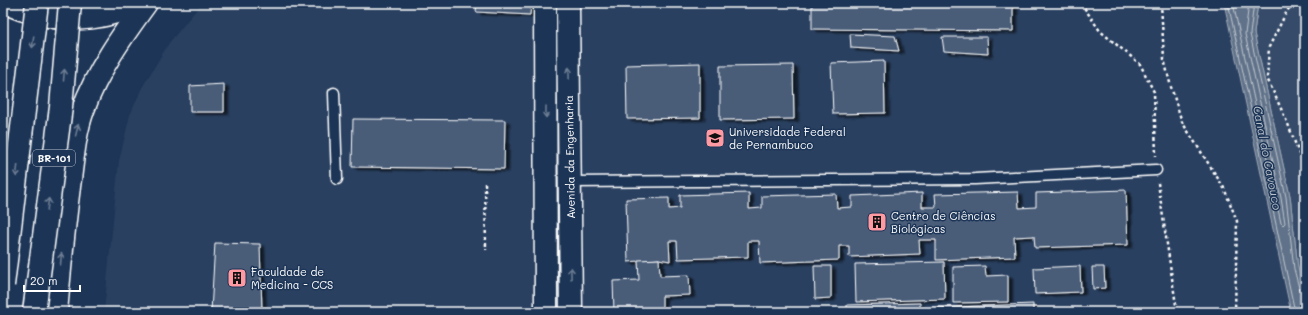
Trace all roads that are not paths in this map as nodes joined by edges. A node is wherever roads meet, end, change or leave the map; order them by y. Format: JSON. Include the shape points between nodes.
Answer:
{"nodes":[{"id":1,"x":6,"y":3,"type":"edge"},
{"id":2,"x":37,"y":3,"type":"edge"},
{"id":3,"x":70,"y":3,"type":"edge"},
{"id":4,"x":138,"y":3,"type":"edge"},
{"id":5,"x":146,"y":3,"type":"edge"},
{"id":6,"x":545,"y":3,"type":"edge"},
{"id":7,"x":568,"y":3,"type":"edge"},
{"id":8,"x":334,"y":93,"type":"dead end"},
{"id":9,"x":1156,"y":170,"type":"road end"},
{"id":10,"x":337,"y":179,"type":"dead end"},
{"id":11,"x":570,"y":182,"type":"junction"},
{"id":12,"x":3,"y":285,"type":"edge"},
{"id":13,"x":34,"y":312,"type":"edge"},
{"id":14,"x":56,"y":312,"type":"edge"},
{"id":15,"x":546,"y":312,"type":"edge"},
{"id":16,"x":571,"y":312,"type":"edge"}],
"edges":[{"from":1,"to":4,"type":"main road","via":[[30,13],[80,19],[106,15]]},
{"from":2,"to":12,"type":"main road","number":"BR-101","one_way":true,"bridge":true},
{"from":13,"to":3,"type":"main road","number":"BR-101","one_way":true,"bridge":true,"via":[[61,107]]},
{"from":14,"to":5,"type":"main road","one_way":true,"via":[[75,139],[82,110],[103,67]]},
{"from":6,"to":15,"type":"main road","one_way":true},
{"from":11,"to":7,"type":"main road","name":"Avenida da Engenharia","one_way":true},
{"from":8,"to":10,"type":"lane"},
{"from":9,"to":11,"type":"lane","via":[[975,179]]},
{"from":16,"to":11,"type":"main road","name":"Avenida da Engenharia","one_way":true}]}
